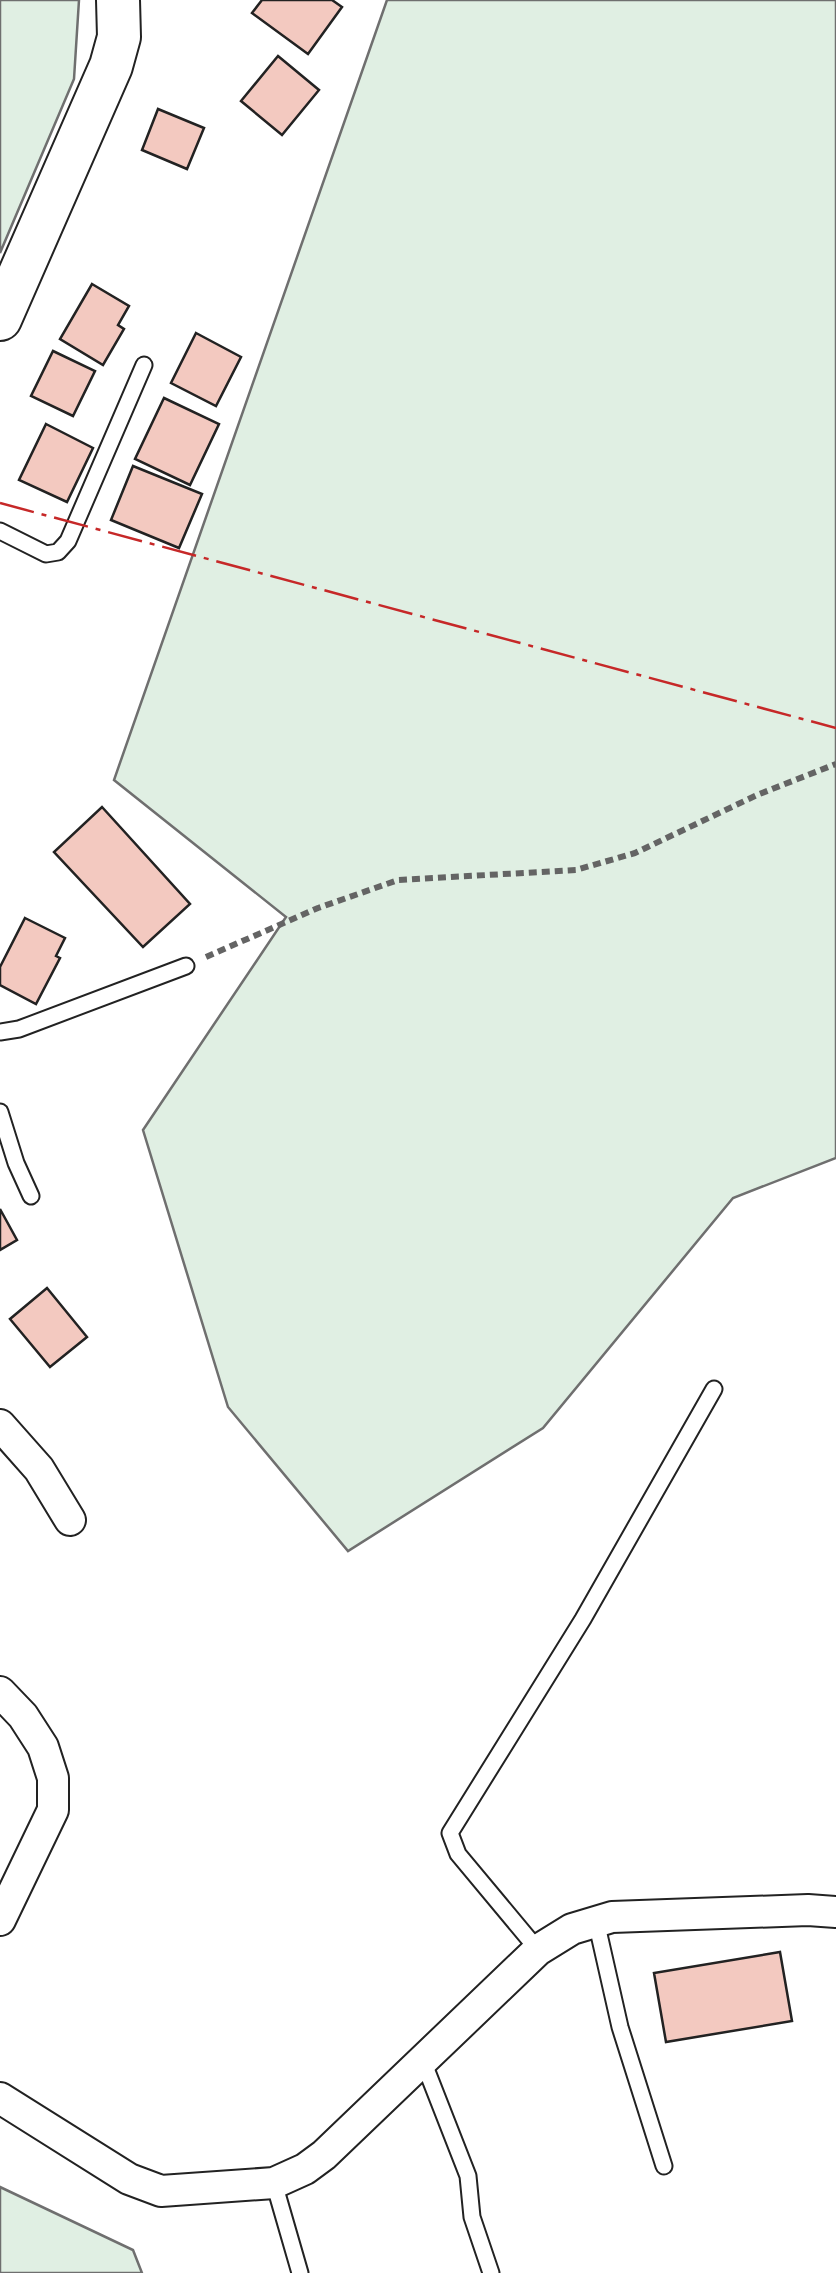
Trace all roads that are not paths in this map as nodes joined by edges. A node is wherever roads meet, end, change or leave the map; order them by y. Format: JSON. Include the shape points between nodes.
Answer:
{"nodes":[{"id":1,"x":118,"y":0,"type":"edge"},
{"id":2,"x":0,"y":319,"type":"edge"},
{"id":3,"x":144,"y":365,"type":"dead end"},
{"id":4,"x":0,"y":531,"type":"edge"},
{"id":5,"x":186,"y":966,"type":"road end"},
{"id":6,"x":0,"y":1032,"type":"edge"},
{"id":7,"x":0,"y":1112,"type":"edge"},
{"id":8,"x":31,"y":1196,"type":"dead end"},
{"id":9,"x":714,"y":1389,"type":"dead end"},
{"id":10,"x":0,"y":1424,"type":"edge"},
{"id":11,"x":70,"y":1520,"type":"dead end"},
{"id":12,"x":0,"y":1692,"type":"edge"},
{"id":13,"x":836,"y":1912,"type":"edge"},
{"id":14,"x":0,"y":1920,"type":"edge"},
{"id":15,"x":596,"y":1921,"type":"junction"},
{"id":16,"x":538,"y":1950,"type":"junction"},
{"id":17,"x":423,"y":2061,"type":"junction"},
{"id":18,"x":0,"y":2098,"type":"edge"},
{"id":19,"x":664,"y":2166,"type":"dead end"},
{"id":20,"x":274,"y":2183,"type":"junction"},
{"id":21,"x":300,"y":2273,"type":"edge"},
{"id":22,"x":491,"y":2273,"type":"edge"}],
"edges":[{"from":1,"to":2,"type":"main road","via":[[119,37],[110,66]]},
{"from":3,"to":4,"type":"lane","via":[[68,541],[46,554]]},
{"from":5,"to":6,"type":"lane"},
{"from":7,"to":8,"type":"lane"},
{"from":9,"to":16,"type":"lane","via":[[583,1620],[450,1833],[458,1854]]},
{"from":10,"to":11,"type":"street"},
{"from":12,"to":14,"type":"street","via":[[43,1747],[53,1778],[53,1810]]},
{"from":13,"to":15,"type":"street"},
{"from":15,"to":16,"type":"street"},
{"from":15,"to":19,"type":"lane","via":[[620,2027]]},
{"from":16,"to":17,"type":"street"},
{"from":17,"to":20,"type":"street","via":[[324,2155]]},
{"from":17,"to":22,"type":"lane","via":[[468,2176],[472,2217]]},
{"from":18,"to":20,"type":"street","via":[[160,2192]]},
{"from":20,"to":21,"type":"lane"}]}
